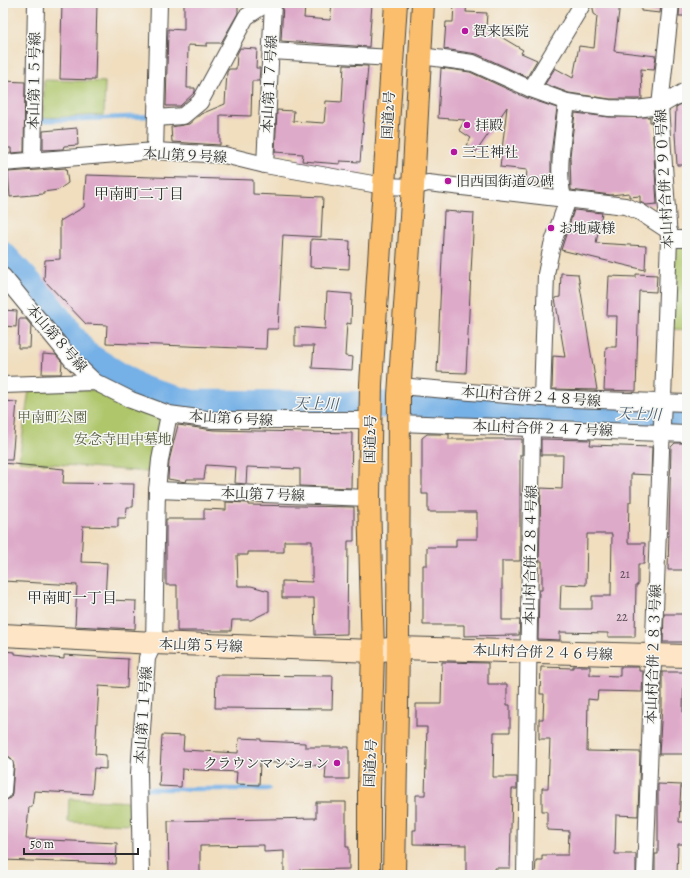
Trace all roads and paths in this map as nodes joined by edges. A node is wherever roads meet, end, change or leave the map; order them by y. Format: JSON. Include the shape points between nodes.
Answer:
{"nodes":[{"id":1,"x":36,"y":3,"type":"edge"},
{"id":2,"x":159,"y":3,"type":"edge"},
{"id":3,"x":267,"y":3,"type":"edge"},
{"id":4,"x":273,"y":3,"type":"edge"},
{"id":5,"x":396,"y":3,"type":"edge"},
{"id":6,"x":423,"y":3,"type":"edge"},
{"id":7,"x":583,"y":3,"type":"edge"},
{"id":8,"x":671,"y":3,"type":"edge"},
{"id":9,"x":271,"y":50,"type":"junction"},
{"id":10,"x":421,"y":56,"type":"junction"},
{"id":11,"x":392,"y":58,"type":"junction"},
{"id":12,"x":531,"y":89,"type":"junction"},
{"id":13,"x":687,"y":90,"type":"edge"},
{"id":14,"x":567,"y":102,"type":"junction"},
{"id":15,"x":660,"y":106,"type":"junction"},
{"id":16,"x":156,"y":115,"type":"junction"},
{"id":17,"x":155,"y":151,"type":"junction"},
{"id":18,"x":33,"y":159,"type":"junction"},
{"id":19,"x":3,"y":163,"type":"edge"},
{"id":20,"x":265,"y":165,"type":"junction"},
{"id":21,"x":384,"y":186,"type":"junction"},
{"id":22,"x":413,"y":187,"type":"junction"},
{"id":23,"x":562,"y":197,"type":"junction"},
{"id":24,"x":669,"y":235,"type":"junction"},
{"id":25,"x":687,"y":239,"type":"edge"},
{"id":26,"x":3,"y":276,"type":"edge"},
{"id":27,"x":95,"y":382,"type":"junction"},
{"id":28,"x":3,"y":385,"type":"edge"},
{"id":29,"x":542,"y":398,"type":"junction"},
{"id":30,"x":662,"y":403,"type":"junction"},
{"id":31,"x":687,"y":403,"type":"edge"},
{"id":32,"x":399,"y":405,"type":"junction"},
{"id":33,"x":370,"y":410,"type":"junction"},
{"id":34,"x":169,"y":414,"type":"junction"},
{"id":35,"x":532,"y":428,"type":"junction"},
{"id":36,"x":661,"y":434,"type":"junction"},
{"id":37,"x":687,"y":434,"type":"edge"},
{"id":38,"x":157,"y":490,"type":"junction"},
{"id":39,"x":369,"y":498,"type":"junction"},
{"id":40,"x":3,"y":635,"type":"edge"},
{"id":41,"x":154,"y":644,"type":"junction"},
{"id":42,"x":398,"y":648,"type":"junction"},
{"id":43,"x":373,"y":651,"type":"junction"},
{"id":44,"x":528,"y":651,"type":"junction"},
{"id":45,"x":653,"y":655,"type":"junction"},
{"id":46,"x":687,"y":656,"type":"edge"},
{"id":47,"x":3,"y":764,"type":"edge"},
{"id":48,"x":3,"y":792,"type":"edge"},
{"id":49,"x":141,"y":875,"type":"edge"},
{"id":50,"x":369,"y":875,"type":"edge"},
{"id":51,"x":394,"y":875,"type":"edge"},
{"id":52,"x":525,"y":875,"type":"edge"},
{"id":53,"x":645,"y":875,"type":"edge"}],
"edges":[{"from":1,"to":18,"type":"street","name":"本山第１５号線"},
{"from":2,"to":16,"type":"street"},
{"from":3,"to":16,"type":"street","via":[[246,17],[200,102],[183,116]]},
{"from":4,"to":9,"type":"street","name":"本山第１７号線"},
{"from":5,"to":11,"type":"highway","name":"国道2号"},
{"from":6,"to":10,"type":"highway","name":"国道2号"},
{"from":7,"to":12,"type":"street"},
{"from":8,"to":15,"type":"street","name":"本山村合併２９０号線"},
{"from":9,"to":11,"type":"street"},
{"from":9,"to":20,"type":"street","name":"本山第１７号線"},
{"from":10,"to":12,"type":"street","via":[[473,63]]},
{"from":10,"to":22,"type":"highway","name":"国道2号"},
{"from":11,"to":21,"type":"highway","name":"国道2号"},
{"from":12,"to":14,"type":"street"},
{"from":13,"to":15,"type":"street"},
{"from":14,"to":15,"type":"street","via":[[636,109]]},
{"from":14,"to":23,"type":"street","via":[[560,153]]},
{"from":15,"to":24,"type":"street","name":"本山村合併２９０号線"},
{"from":16,"to":17,"type":"street"},
{"from":17,"to":18,"type":"street","name":"本山第９号線"},
{"from":17,"to":20,"type":"street","name":"本山第９号線","via":[[224,155]]},
{"from":18,"to":19,"type":"street","name":"本山第９号線"},
{"from":20,"to":21,"type":"street","name":"本山第９号線"},
{"from":21,"to":22,"type":"street","name":"本山第９号線"},
{"from":21,"to":33,"type":"highway","name":"国道2号"},
{"from":22,"to":23,"type":"street","name":"本山第９号線","via":[[428,183]]},
{"from":22,"to":32,"type":"highway","name":"国道2号"},
{"from":23,"to":24,"type":"street","name":"本山第９号線","via":[[625,206],[640,212]]},
{"from":23,"to":29,"type":"street","via":[[566,205],[552,245],[546,274]]},
{"from":24,"to":25,"type":"street"},
{"from":24,"to":30,"type":"street","name":"本山村合併２９０号線"},
{"from":26,"to":27,"type":"street","name":"本山第８号線","via":[[72,360]]},
{"from":27,"to":28,"type":"street","name":"本山第６号線"},
{"from":27,"to":34,"type":"street","name":"本山第６号線","via":[[131,400]]},
{"from":29,"to":30,"type":"street","name":"本山村合併２４８号線"},
{"from":29,"to":32,"type":"street","name":"本山村合併２４８号線"},
{"from":30,"to":31,"type":"street","name":"本山村合併２４８号線"},
{"from":30,"to":36,"type":"street","name":"本山村合併２９０号線"},
{"from":32,"to":35,"type":"street","name":"本山村合併２４７号線"},
{"from":32,"to":42,"type":"highway","name":"国道2号"},
{"from":33,"to":34,"type":"street","name":"本山第６号線","via":[[213,420]]},
{"from":33,"to":39,"type":"highway","name":"国道2号"},
{"from":34,"to":38,"type":"street","name":"本山第１１号線"},
{"from":35,"to":36,"type":"street","name":"本山村合併２４７号線"},
{"from":35,"to":44,"type":"street","name":"本山村合併２８４号線"},
{"from":36,"to":37,"type":"street","name":"本山村合併２４７号線"},
{"from":36,"to":45,"type":"street","name":"本山村合併２８３号線"},
{"from":38,"to":39,"type":"street","name":"本山第７号線"},
{"from":38,"to":41,"type":"street","name":"本山第１１号線"},
{"from":39,"to":43,"type":"highway","name":"国道2号"},
{"from":40,"to":41,"type":"street","name":"本山第５号線"},
{"from":41,"to":43,"type":"street","name":"本山第５号線"},
{"from":41,"to":49,"type":"street","name":"本山第１１号線","via":[[147,658],[139,773]]},
{"from":42,"to":43,"type":"street","name":"本山第５号線"},
{"from":42,"to":44,"type":"street","name":"本山村合併２４６号線"},
{"from":42,"to":51,"type":"highway","name":"国道2号"},
{"from":43,"to":50,"type":"highway","name":"国道2号"},
{"from":44,"to":45,"type":"street","name":"本山村合併２４６号線"},
{"from":44,"to":52,"type":"street","name":"本山村合併２８４号線"},
{"from":45,"to":46,"type":"street","name":"本山村合併２４６号線"},
{"from":45,"to":53,"type":"street","name":"本山村合併２８３号線"},
{"from":47,"to":48,"type":"street"}]}
